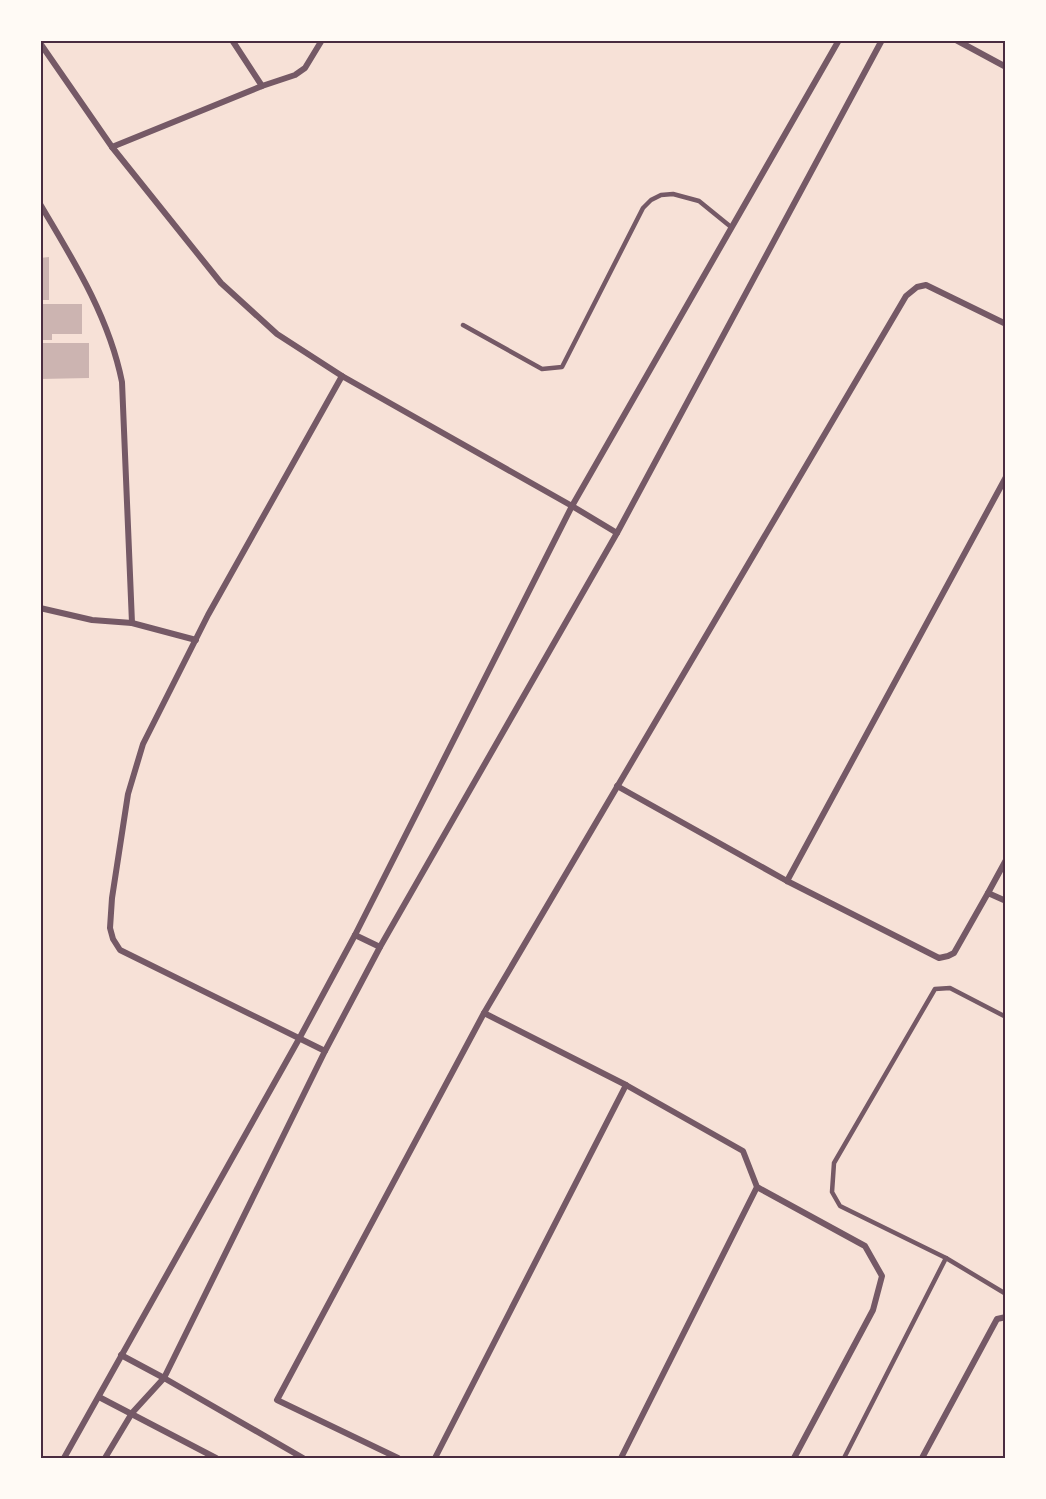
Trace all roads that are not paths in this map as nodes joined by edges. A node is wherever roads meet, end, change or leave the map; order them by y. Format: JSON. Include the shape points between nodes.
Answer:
{"nodes":[{"id":1,"x":232,"y":40,"type":"edge"},
{"id":2,"x":322,"y":40,"type":"edge"},
{"id":3,"x":839,"y":40,"type":"edge"},
{"id":4,"x":882,"y":40,"type":"edge"},
{"id":5,"x":956,"y":40,"type":"edge"},
{"id":6,"x":40,"y":43,"type":"edge"},
{"id":7,"x":1005,"y":67,"type":"edge"},
{"id":8,"x":262,"y":86,"type":"junction"},
{"id":9,"x":112,"y":147,"type":"junction"},
{"id":10,"x":40,"y":204,"type":"edge"},
{"id":11,"x":731,"y":227,"type":"junction"},
{"id":12,"x":1005,"y":324,"type":"edge"},
{"id":13,"x":463,"y":325,"type":"dead end"},
{"id":14,"x":342,"y":376,"type":"junction"},
{"id":15,"x":1005,"y":477,"type":"edge"},
{"id":16,"x":572,"y":506,"type":"junction"},
{"id":17,"x":617,"y":533,"type":"junction"},
{"id":18,"x":40,"y":608,"type":"edge"},
{"id":19,"x":132,"y":623,"type":"junction"},
{"id":20,"x":196,"y":640,"type":"junction"},
{"id":21,"x":617,"y":786,"type":"junction"},
{"id":22,"x":1005,"y":860,"type":"edge"},
{"id":23,"x":787,"y":881,"type":"junction"},
{"id":24,"x":988,"y":892,"type":"junction"},
{"id":25,"x":1005,"y":901,"type":"edge"},
{"id":26,"x":355,"y":935,"type":"junction"},
{"id":27,"x":380,"y":947,"type":"junction"},
{"id":28,"x":484,"y":1013,"type":"junction"},
{"id":29,"x":1005,"y":1017,"type":"edge"},
{"id":30,"x":299,"y":1039,"type":"junction"},
{"id":31,"x":325,"y":1051,"type":"junction"},
{"id":32,"x":626,"y":1085,"type":"junction"},
{"id":33,"x":757,"y":1187,"type":"junction"},
{"id":34,"x":946,"y":1258,"type":"junction"},
{"id":35,"x":1005,"y":1294,"type":"edge"},
{"id":36,"x":1005,"y":1317,"type":"edge"},
{"id":37,"x":121,"y":1355,"type":"junction"},
{"id":38,"x":164,"y":1378,"type":"junction"},
{"id":39,"x":99,"y":1397,"type":"junction"},
{"id":40,"x":132,"y":1413,"type":"junction"},
{"id":41,"x":64,"y":1458,"type":"edge"},
{"id":42,"x":105,"y":1458,"type":"edge"},
{"id":43,"x":216,"y":1458,"type":"edge"},
{"id":44,"x":303,"y":1458,"type":"edge"},
{"id":45,"x":398,"y":1458,"type":"edge"},
{"id":46,"x":435,"y":1458,"type":"edge"},
{"id":47,"x":621,"y":1458,"type":"edge"},
{"id":48,"x":794,"y":1458,"type":"edge"},
{"id":49,"x":844,"y":1458,"type":"edge"},
{"id":50,"x":922,"y":1458,"type":"edge"}],
"edges":[{"from":1,"to":8,"type":"street"},
{"from":2,"to":8,"type":"street","via":[[306,68]]},
{"from":3,"to":11,"type":"street"},
{"from":4,"to":17,"type":"street"},
{"from":5,"to":7,"type":"street"},
{"from":6,"to":9,"type":"street"},
{"from":8,"to":9,"type":"street"},
{"from":9,"to":14,"type":"street","via":[[220,283],[277,334]]},
{"from":10,"to":19,"type":"street","via":[[96,301],[123,382]]},
{"from":11,"to":13,"type":"lane","via":[[699,201],[673,194],[651,200],[643,208],[562,367],[542,369]]},
{"from":11,"to":16,"type":"street"},
{"from":12,"to":21,"type":"street","via":[[926,285],[906,296]]},
{"from":14,"to":16,"type":"street"},
{"from":14,"to":20,"type":"street"},
{"from":15,"to":23,"type":"street"},
{"from":16,"to":17,"type":"street"},
{"from":16,"to":26,"type":"street"},
{"from":17,"to":27,"type":"street"},
{"from":18,"to":19,"type":"street","via":[[92,620]]},
{"from":19,"to":20,"type":"street"},
{"from":20,"to":30,"type":"street","via":[[143,744],[128,794],[111,898],[110,928],[120,950]]},
{"from":21,"to":23,"type":"street"},
{"from":21,"to":28,"type":"street"},
{"from":22,"to":24,"type":"street"},
{"from":23,"to":24,"type":"street","via":[[939,958],[954,953]]},
{"from":24,"to":25,"type":"street"},
{"from":26,"to":27,"type":"street"},
{"from":26,"to":30,"type":"street"},
{"from":27,"to":31,"type":"street"},
{"from":28,"to":32,"type":"street"},
{"from":28,"to":45,"type":"street","via":[[277,1400]]},
{"from":29,"to":34,"type":"lane","via":[[950,988],[935,989],[834,1163],[832,1192],[840,1206]]},
{"from":30,"to":31,"type":"street"},
{"from":30,"to":37,"type":"street"},
{"from":31,"to":38,"type":"street"},
{"from":32,"to":33,"type":"street","via":[[743,1151]]},
{"from":32,"to":46,"type":"street"},
{"from":33,"to":47,"type":"street"},
{"from":33,"to":48,"type":"street","via":[[865,1246],[882,1276],[873,1310]]},
{"from":34,"to":35,"type":"lane"},
{"from":34,"to":49,"type":"lane"},
{"from":36,"to":50,"type":"street","via":[[997,1319]]},
{"from":37,"to":38,"type":"street"},
{"from":37,"to":39,"type":"street"},
{"from":38,"to":40,"type":"street"},
{"from":38,"to":44,"type":"street"},
{"from":39,"to":40,"type":"street"},
{"from":39,"to":41,"type":"street"},
{"from":40,"to":42,"type":"street"},
{"from":40,"to":43,"type":"street"}]}
